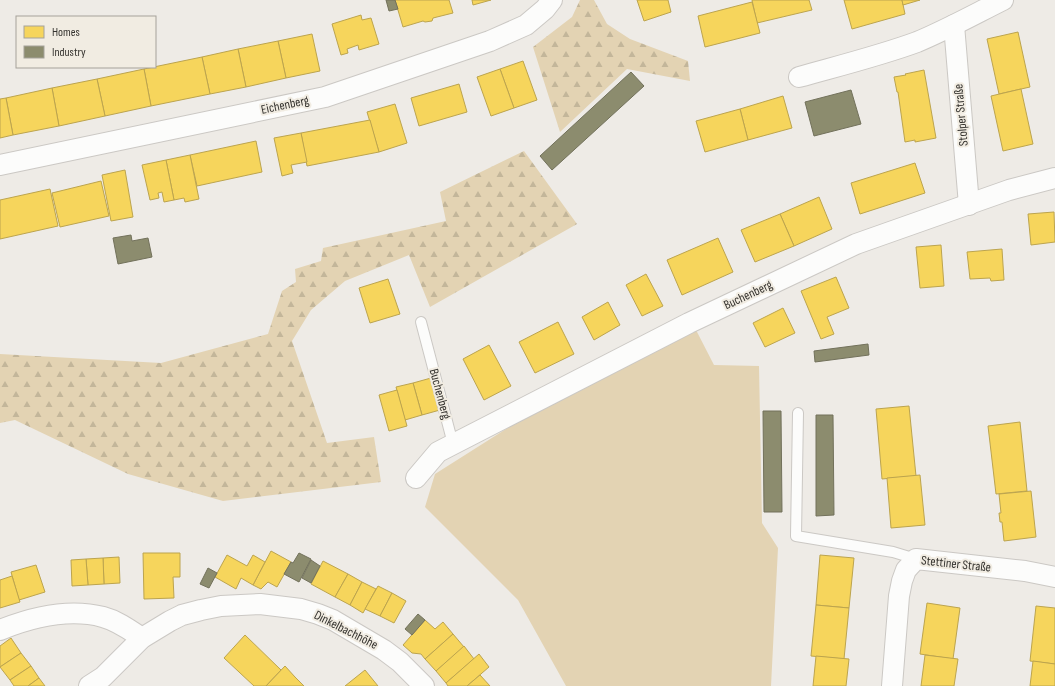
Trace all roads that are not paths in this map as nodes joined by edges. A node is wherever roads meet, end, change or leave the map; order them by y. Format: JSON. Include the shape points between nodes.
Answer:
{"nodes":[{"id":1,"x":552,"y":0,"type":"edge"},
{"id":2,"x":1003,"y":0,"type":"edge"},
{"id":3,"x":957,"y":23,"type":"junction"},
{"id":4,"x":799,"y":77,"type":"dead end"},
{"id":5,"x":0,"y":165,"type":"edge"},
{"id":6,"x":1055,"y":178,"type":"edge"},
{"id":7,"x":969,"y":205,"type":"junction"},
{"id":8,"x":421,"y":322,"type":"dead end"},
{"id":9,"x":798,"y":413,"type":"dead end"},
{"id":10,"x":453,"y":444,"type":"junction"},
{"id":11,"x":416,"y":478,"type":"dead end"},
{"id":12,"x":916,"y":559,"type":"junction"},
{"id":13,"x":1055,"y":577,"type":"edge"},
{"id":14,"x":0,"y":630,"type":"edge"},
{"id":15,"x":142,"y":638,"type":"junction"},
{"id":16,"x":89,"y":686,"type":"edge"},
{"id":17,"x":424,"y":686,"type":"edge"},
{"id":18,"x":892,"y":686,"type":"edge"}],
"edges":[{"from":1,"to":5,"type":"street","name":"Eichenberg","via":[[526,25],[490,41],[325,97]]},
{"from":2,"to":3,"type":"street"},
{"from":3,"to":4,"type":"street","via":[[910,44]]},
{"from":3,"to":7,"type":"street","name":"Stolper Straße"},
{"from":6,"to":7,"type":"street","name":"Buchenberg","via":[[1009,190]]},
{"from":7,"to":10,"type":"street","name":"Buchenberg","via":[[856,244],[689,323]]},
{"from":8,"to":10,"type":"lane","name":"Buchenberg"},
{"from":9,"to":12,"type":"lane","via":[[796,536],[893,552]]},
{"from":10,"to":11,"type":"street","name":"Buchenberg","via":[[438,452]]},
{"from":12,"to":13,"type":"street","name":"Stettiner Straße","via":[[1025,571]]},
{"from":12,"to":18,"type":"street","name":"Stettiner Straße","via":[[906,570],[899,596]]},
{"from":14,"to":15,"type":"street","via":[[38,617],[85,614],[104,617]]},
{"from":15,"to":16,"type":"street","name":"Dinkelbachhöhe","via":[[103,677]]},
{"from":15,"to":17,"type":"street","name":"Dinkelbachhöhe","via":[[182,615],[221,606],[260,604],[300,609],[333,620],[384,650]]}]}
